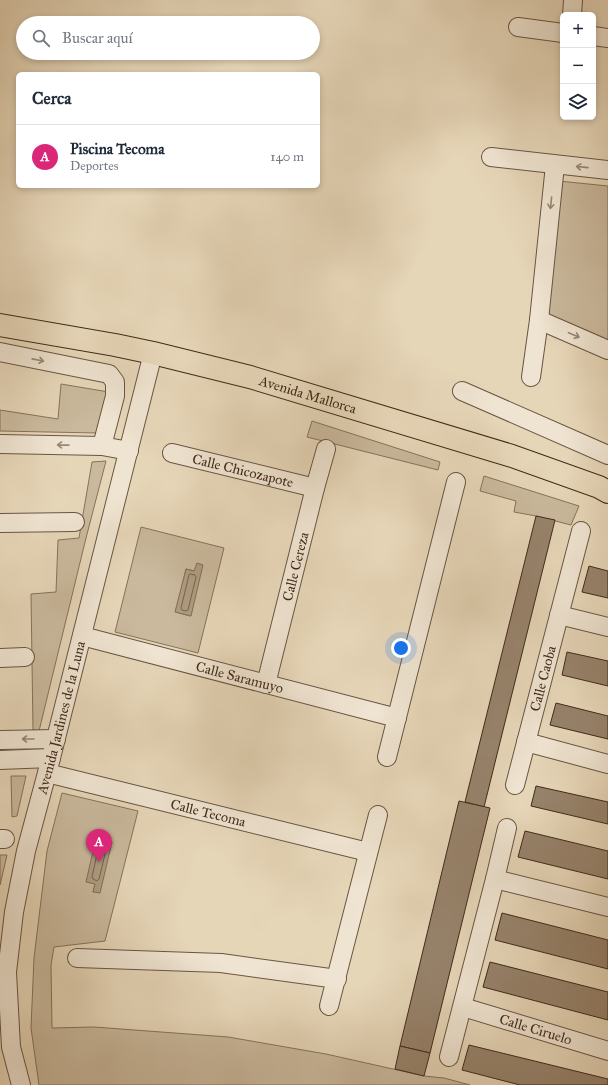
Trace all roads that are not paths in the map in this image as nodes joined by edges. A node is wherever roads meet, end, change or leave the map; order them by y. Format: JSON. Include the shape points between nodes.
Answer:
{"nodes":[{"id":1,"x":573,"y":0,"type":"edge"},
{"id":2,"x":572,"y":12,"type":"edge"},
{"id":3,"x":518,"y":27,"type":"dead end"},
{"id":4,"x":560,"y":33,"type":"edge"},
{"id":5,"x":596,"y":36,"type":"edge"},
{"id":6,"x":608,"y":38,"type":"edge"},
{"id":7,"x":491,"y":157,"type":"dead end"},
{"id":8,"x":555,"y":165,"type":"junction"},
{"id":9,"x":608,"y":170,"type":"edge"},
{"id":10,"x":539,"y":320,"type":"junction"},
{"id":11,"x":0,"y":325,"type":"edge"},
{"id":12,"x":608,"y":350,"type":"edge"},
{"id":13,"x":0,"y":352,"type":"edge"},
{"id":14,"x":153,"y":353,"type":"junction"},
{"id":15,"x":531,"y":377,"type":"dead end"},
{"id":16,"x":462,"y":391,"type":"dead end"},
{"id":17,"x":0,"y":444,"type":"edge"},
{"id":18,"x":102,"y":446,"type":"junction"},
{"id":19,"x":326,"y":449,"type":"dead end"},
{"id":20,"x":130,"y":451,"type":"junction"},
{"id":21,"x":172,"y":453,"type":"dead end"},
{"id":22,"x":608,"y":454,"type":"edge"},
{"id":23,"x":456,"y":482,"type":"dead end"},
{"id":24,"x":605,"y":487,"type":"edge"},
{"id":25,"x":315,"y":488,"type":"junction"},
{"id":26,"x":75,"y":522,"type":"dead end"},
{"id":27,"x":0,"y":523,"type":"edge"},
{"id":28,"x":581,"y":532,"type":"dead end"},
{"id":29,"x":559,"y":615,"type":"junction"},
{"id":30,"x":608,"y":627,"type":"edge"},
{"id":31,"x":82,"y":636,"type":"junction"},
{"id":32,"x":25,"y":657,"type":"dead end"},
{"id":33,"x":0,"y":658,"type":"edge"},
{"id":34,"x":266,"y":684,"type":"junction"},
{"id":35,"x":397,"y":718,"type":"junction"},
{"id":36,"x":56,"y":739,"type":"junction"},
{"id":37,"x":0,"y":740,"type":"edge"},
{"id":38,"x":526,"y":742,"type":"junction"},
{"id":39,"x":387,"y":757,"type":"dead end"},
{"id":40,"x":0,"y":760,"type":"edge"},
{"id":41,"x":608,"y":764,"type":"edge"},
{"id":42,"x":49,"y":766,"type":"junction"},
{"id":43,"x":515,"y":785,"type":"dead end"},
{"id":44,"x":378,"y":815,"type":"dead end"},
{"id":45,"x":507,"y":828,"type":"dead end"},
{"id":46,"x":368,"y":852,"type":"junction"},
{"id":47,"x":496,"y":879,"type":"junction"},
{"id":48,"x":608,"y":907,"type":"edge"},
{"id":49,"x":77,"y":958,"type":"dead end"},
{"id":50,"x":337,"y":979,"type":"junction"},
{"id":51,"x":330,"y":1006,"type":"dead end"},
{"id":52,"x":463,"y":1007,"type":"junction"},
{"id":53,"x":608,"y":1051,"type":"edge"},
{"id":54,"x":449,"y":1057,"type":"dead end"},
{"id":55,"x":21,"y":1085,"type":"edge"}],
"edges":[{"from":1,"to":2,"type":"street"},
{"from":3,"to":4,"type":"street"},
{"from":5,"to":6,"type":"street"},
{"from":7,"to":8,"type":"street"},
{"from":9,"to":8,"type":"street","one_way":true},
{"from":8,"to":10,"type":"street","one_way":true},
{"from":10,"to":12,"type":"street","one_way":true},
{"from":10,"to":15,"type":"street"},
{"from":11,"to":14,"type":"main road","name":"Avenida Mallorca"},
{"from":13,"to":18,"type":"street","one_way":true,"via":[[109,374],[115,382],[115,396]]},
{"from":14,"to":20,"type":"street","name":"Avenida Jardines de la Luna"},
{"from":14,"to":24,"type":"main road","name":"Avenida Mallorca","via":[[250,377],[512,456]]},
{"from":16,"to":22,"type":"street"},
{"from":18,"to":17,"type":"street","one_way":true},
{"from":18,"to":20,"type":"street"},
{"from":19,"to":25,"type":"street","name":"Calle Cereza"},
{"from":20,"to":31,"type":"street","name":"Avenida Jardines de la Luna"},
{"from":21,"to":25,"type":"street","name":"Calle Chicozapote"},
{"from":23,"to":35,"type":"street"},
{"from":25,"to":34,"type":"street","name":"Calle Cereza"},
{"from":26,"to":27,"type":"street"},
{"from":28,"to":29,"type":"street","name":"Calle Caoba"},
{"from":29,"to":30,"type":"street"},
{"from":29,"to":38,"type":"street","name":"Calle Caoba"},
{"from":31,"to":34,"type":"street","name":"Calle Saramuyo"},
{"from":31,"to":36,"type":"street","name":"Avenida Jardines de la Luna"},
{"from":32,"to":33,"type":"street"},
{"from":34,"to":35,"type":"street","name":"Calle Saramuyo"},
{"from":35,"to":39,"type":"street"},
{"from":36,"to":37,"type":"street","one_way":true},
{"from":36,"to":42,"type":"street","name":"Avenida Jardines de la Luna"},
{"from":38,"to":41,"type":"street"},
{"from":38,"to":43,"type":"street","name":"Calle Caoba"},
{"from":40,"to":42,"type":"street","name":"Calle Tecoma"},
{"from":42,"to":46,"type":"street","name":"Calle Tecoma"},
{"from":42,"to":55,"type":"street","name":"Avenida Jardines de la Luna","via":[[26,851],[14,912],[7,972],[11,1047]]},
{"from":44,"to":46,"type":"street"},
{"from":45,"to":47,"type":"street"},
{"from":46,"to":50,"type":"street"},
{"from":47,"to":48,"type":"street"},
{"from":47,"to":52,"type":"street"},
{"from":49,"to":50,"type":"street","via":[[221,963]]},
{"from":50,"to":51,"type":"street"},
{"from":52,"to":53,"type":"street","name":"Calle Ciruelo"},
{"from":52,"to":54,"type":"street"}]}
